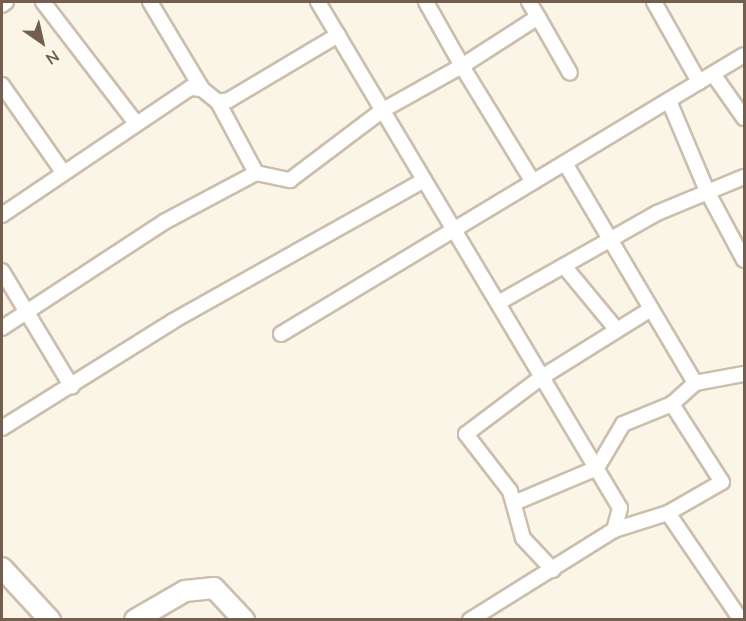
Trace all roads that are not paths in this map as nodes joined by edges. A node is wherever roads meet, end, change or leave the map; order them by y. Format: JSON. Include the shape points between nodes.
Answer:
{"nodes":[{"id":1,"x":6,"y":2,"type":"edge"},
{"id":2,"x":43,"y":2,"type":"edge"},
{"id":3,"x":150,"y":2,"type":"edge"},
{"id":4,"x":318,"y":2,"type":"edge"},
{"id":5,"x":426,"y":2,"type":"edge"},
{"id":6,"x":529,"y":2,"type":"edge"},
{"id":7,"x":654,"y":2,"type":"edge"},
{"id":8,"x":2,"y":5,"type":"edge"},
{"id":9,"x":538,"y":17,"type":"junction"},
{"id":10,"x":338,"y":35,"type":"junction"},
{"id":11,"x":744,"y":55,"type":"edge"},
{"id":12,"x":462,"y":66,"type":"junction"},
{"id":13,"x":570,"y":74,"type":"dead end"},
{"id":14,"x":713,"y":74,"type":"junction"},
{"id":15,"x":699,"y":82,"type":"junction"},
{"id":16,"x":2,"y":85,"type":"edge"},
{"id":17,"x":202,"y":89,"type":"junction"},
{"id":18,"x":669,"y":101,"type":"junction"},
{"id":19,"x":218,"y":102,"type":"junction"},
{"id":20,"x":382,"y":110,"type":"junction"},
{"id":21,"x":744,"y":118,"type":"edge"},
{"id":22,"x":136,"y":123,"type":"junction"},
{"id":23,"x":565,"y":163,"type":"junction"},
{"id":24,"x":63,"y":172,"type":"junction"},
{"id":25,"x":256,"y":173,"type":"junction"},
{"id":26,"x":744,"y":177,"type":"edge"},
{"id":27,"x":424,"y":180,"type":"junction"},
{"id":28,"x":533,"y":182,"type":"junction"},
{"id":29,"x":707,"y":190,"type":"junction"},
{"id":30,"x":2,"y":214,"type":"edge"},
{"id":31,"x":454,"y":229,"type":"junction"},
{"id":32,"x":610,"y":241,"type":"junction"},
{"id":33,"x":743,"y":251,"type":"edge"},
{"id":34,"x":564,"y":266,"type":"junction"},
{"id":35,"x":2,"y":271,"type":"edge"},
{"id":36,"x":498,"y":303,"type":"junction"},
{"id":37,"x":651,"y":309,"type":"junction"},
{"id":38,"x":25,"y":313,"type":"junction"},
{"id":39,"x":2,"y":328,"type":"edge"},
{"id":40,"x":617,"y":330,"type":"junction"},
{"id":41,"x":281,"y":334,"type":"dead end"},
{"id":42,"x":744,"y":374,"type":"edge"},
{"id":43,"x":542,"y":376,"type":"junction"},
{"id":44,"x":694,"y":382,"type":"junction"},
{"id":45,"x":72,"y":387,"type":"junction"},
{"id":46,"x":672,"y":404,"type":"junction"},
{"id":47,"x":2,"y":428,"type":"edge"},
{"id":48,"x":597,"y":468,"type":"junction"},
{"id":49,"x":514,"y":503,"type":"junction"},
{"id":50,"x":668,"y":513,"type":"junction"},
{"id":51,"x":614,"y":530,"type":"junction"},
{"id":52,"x":2,"y":568,"type":"edge"},
{"id":53,"x":553,"y":570,"type":"junction"},
{"id":54,"x":50,"y":620,"type":"edge"},
{"id":55,"x":135,"y":620,"type":"edge"},
{"id":56,"x":244,"y":620,"type":"edge"},
{"id":57,"x":470,"y":620,"type":"edge"},
{"id":58,"x":741,"y":620,"type":"edge"}],
"edges":[{"from":1,"to":8,"type":"street"},
{"from":2,"to":22,"type":"street"},
{"from":3,"to":17,"type":"street"},
{"from":4,"to":10,"type":"street"},
{"from":5,"to":12,"type":"street"},
{"from":6,"to":9,"type":"street"},
{"from":7,"to":15,"type":"street"},
{"from":9,"to":12,"type":"street"},
{"from":9,"to":13,"type":"street"},
{"from":10,"to":19,"type":"street","via":[[240,95]]},
{"from":10,"to":20,"type":"street"},
{"from":11,"to":14,"type":"street"},
{"from":12,"to":20,"type":"street"},
{"from":12,"to":28,"type":"street"},
{"from":14,"to":15,"type":"street"},
{"from":14,"to":21,"type":"street"},
{"from":15,"to":18,"type":"street"},
{"from":16,"to":24,"type":"street"},
{"from":17,"to":19,"type":"street"},
{"from":17,"to":22,"type":"street","via":[[190,88]]},
{"from":18,"to":23,"type":"street"},
{"from":18,"to":29,"type":"street"},
{"from":19,"to":25,"type":"street"},
{"from":20,"to":25,"type":"street","via":[[290,180]]},
{"from":20,"to":27,"type":"street"},
{"from":22,"to":24,"type":"street"},
{"from":23,"to":28,"type":"street"},
{"from":23,"to":32,"type":"street"},
{"from":24,"to":30,"type":"street"},
{"from":25,"to":38,"type":"street","via":[[164,222]]},
{"from":26,"to":29,"type":"street"},
{"from":27,"to":31,"type":"street"},
{"from":27,"to":45,"type":"street","via":[[174,321]]},
{"from":28,"to":31,"type":"street"},
{"from":29,"to":32,"type":"street"},
{"from":29,"to":33,"type":"street"},
{"from":31,"to":36,"type":"street"},
{"from":31,"to":41,"type":"street"},
{"from":32,"to":34,"type":"street"},
{"from":32,"to":37,"type":"street"},
{"from":34,"to":36,"type":"street"},
{"from":34,"to":40,"type":"street"},
{"from":35,"to":38,"type":"street"},
{"from":36,"to":43,"type":"street"},
{"from":37,"to":40,"type":"street"},
{"from":37,"to":44,"type":"street"},
{"from":38,"to":39,"type":"street"},
{"from":38,"to":45,"type":"street"},
{"from":40,"to":43,"type":"street"},
{"from":42,"to":44,"type":"street"},
{"from":43,"to":48,"type":"street"},
{"from":43,"to":49,"type":"street","via":[[466,434],[510,491]]},
{"from":44,"to":46,"type":"street"},
{"from":45,"to":47,"type":"street"},
{"from":46,"to":48,"type":"street","via":[[623,424]]},
{"from":46,"to":50,"type":"street","via":[[722,482]]},
{"from":48,"to":49,"type":"street"},
{"from":48,"to":51,"type":"street","via":[[621,508]]},
{"from":49,"to":53,"type":"street","via":[[523,538]]},
{"from":50,"to":51,"type":"street"},
{"from":50,"to":58,"type":"street"},
{"from":51,"to":53,"type":"street"},
{"from":52,"to":54,"type":"street"},
{"from":53,"to":57,"type":"street"},
{"from":55,"to":56,"type":"street","via":[[185,591],[214,588]]}]}
